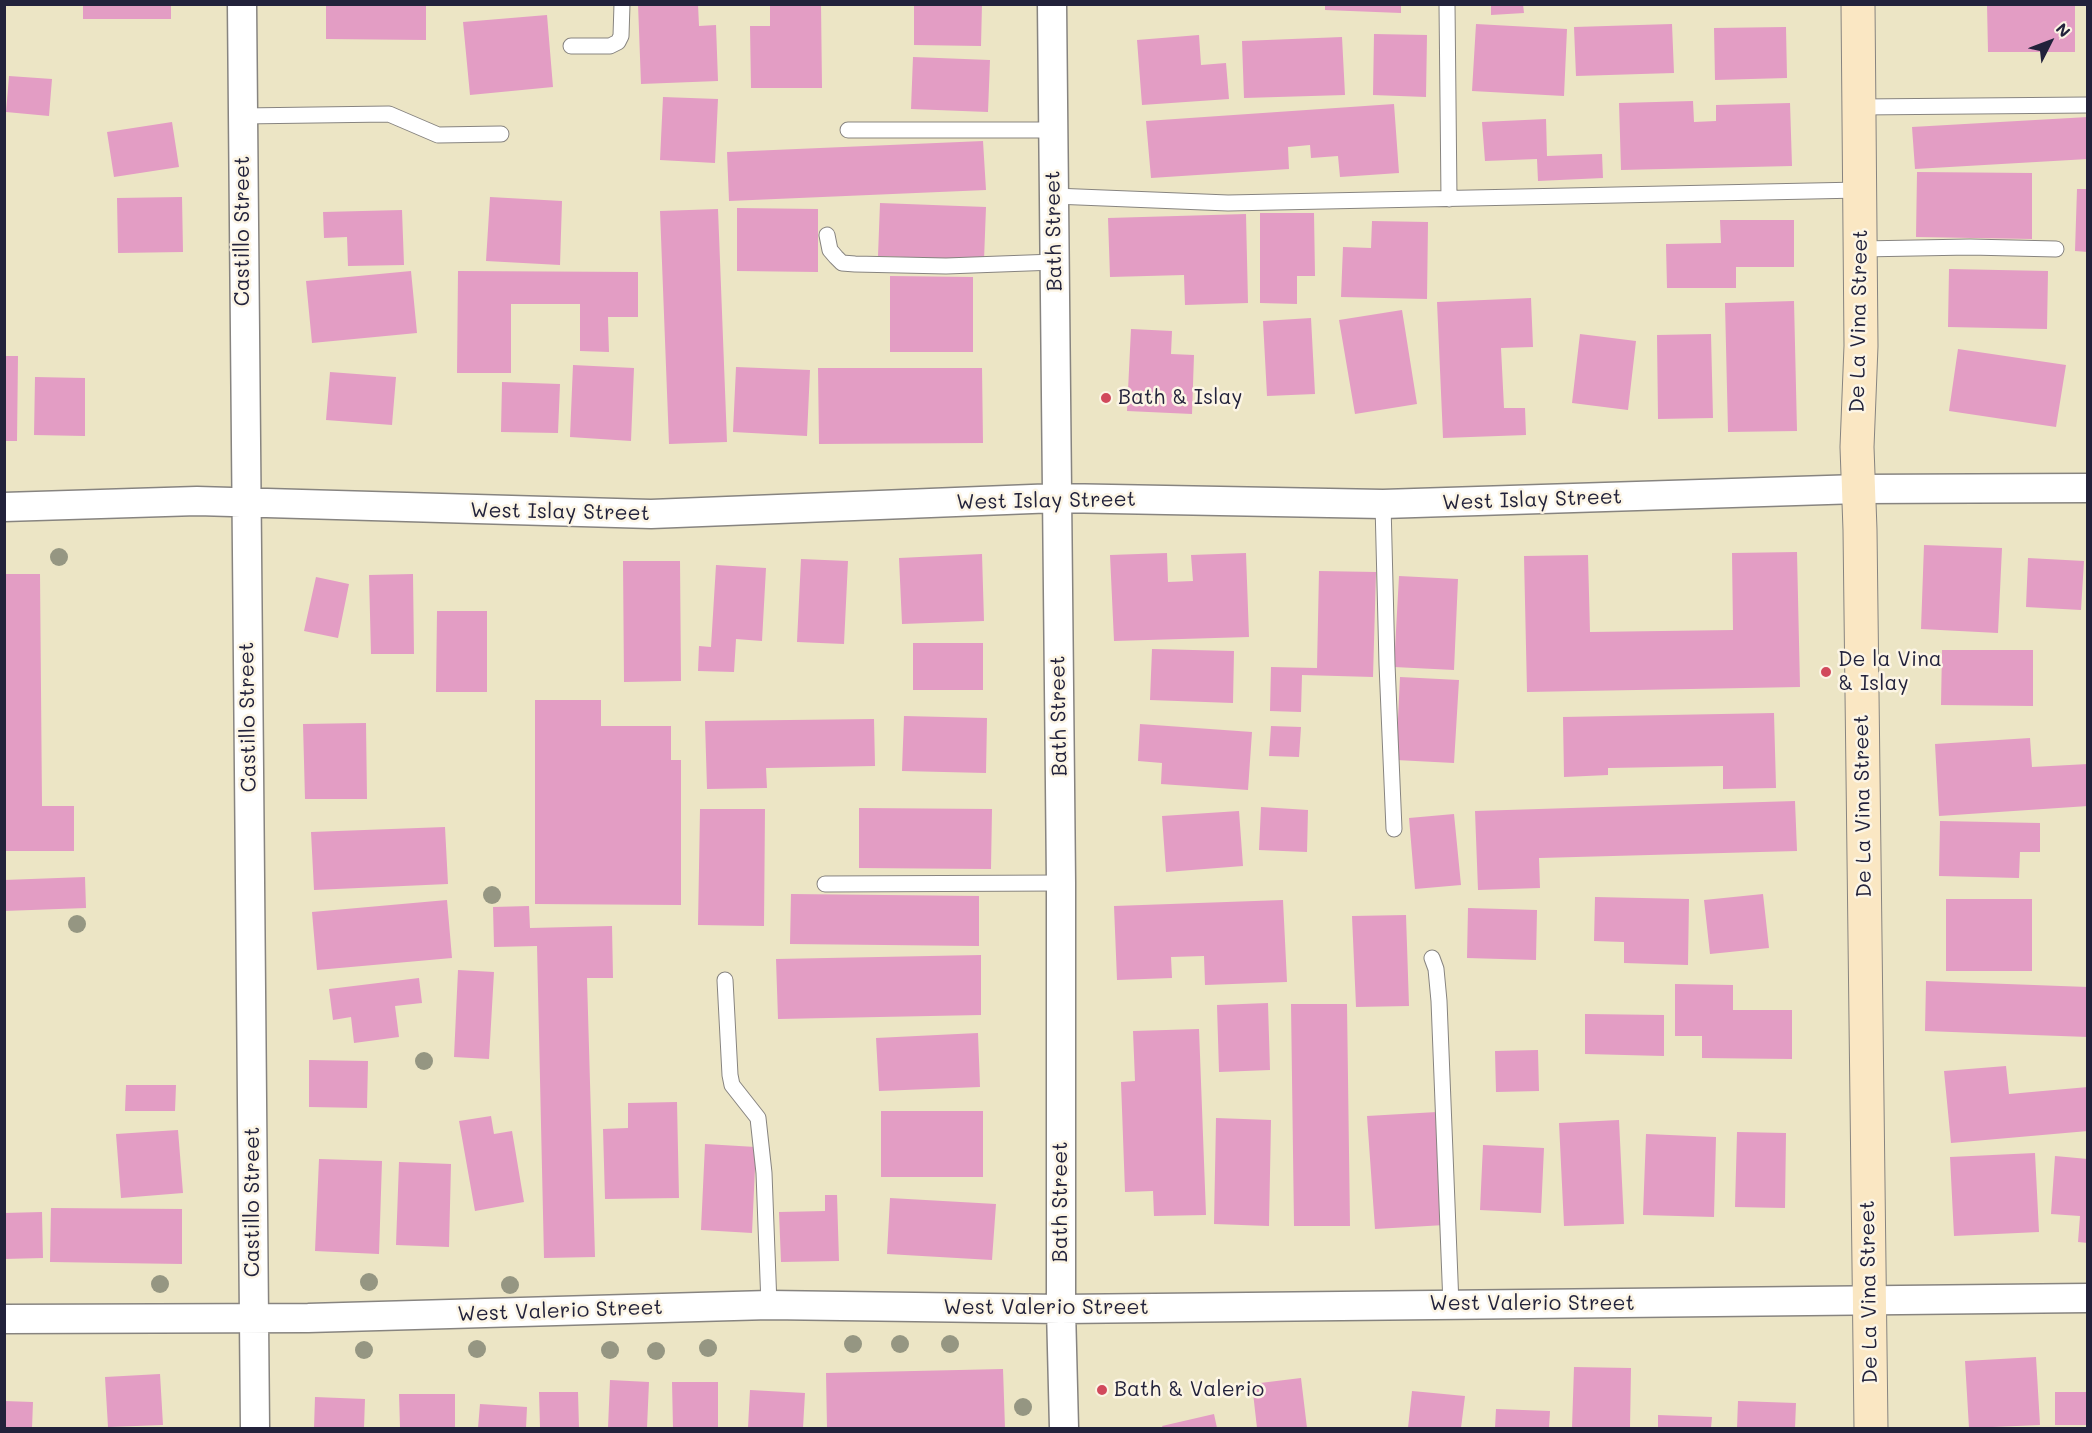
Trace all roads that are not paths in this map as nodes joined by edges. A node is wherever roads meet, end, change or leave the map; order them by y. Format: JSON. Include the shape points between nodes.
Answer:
{"nodes":[{"id":1,"x":242,"y":4,"type":"edge"},
{"id":2,"x":622,"y":4,"type":"edge"},
{"id":3,"x":1052,"y":4,"type":"edge"},
{"id":4,"x":1447,"y":4,"type":"edge"},
{"id":5,"x":1858,"y":4,"type":"edge"},
{"id":6,"x":571,"y":46,"type":"dead end"},
{"id":7,"x":2088,"y":105,"type":"edge"},
{"id":8,"x":1860,"y":107,"type":"junction"},
{"id":9,"x":242,"y":116,"type":"junction"},
{"id":10,"x":848,"y":130,"type":"dead end"},
{"id":11,"x":1053,"y":130,"type":"junction"},
{"id":12,"x":501,"y":134,"type":"dead end"},
{"id":13,"x":1860,"y":190,"type":"junction"},
{"id":14,"x":1054,"y":196,"type":"junction"},
{"id":15,"x":1449,"y":199,"type":"junction"},
{"id":16,"x":827,"y":235,"type":"dead end"},
{"id":17,"x":1861,"y":249,"type":"junction"},
{"id":18,"x":2056,"y":249,"type":"dead end"},
{"id":19,"x":1055,"y":262,"type":"junction"},
{"id":20,"x":2088,"y":488,"type":"edge"},
{"id":21,"x":1859,"y":489,"type":"junction"},
{"id":22,"x":1057,"y":498,"type":"junction"},
{"id":23,"x":245,"y":504,"type":"junction"},
{"id":24,"x":1383,"y":504,"type":"junction"},
{"id":25,"x":4,"y":507,"type":"edge"},
{"id":26,"x":1394,"y":829,"type":"dead end"},
{"id":27,"x":1061,"y":883,"type":"junction"},
{"id":28,"x":825,"y":884,"type":"dead end"},
{"id":29,"x":1432,"y":958,"type":"dead end"},
{"id":30,"x":725,"y":980,"type":"dead end"},
{"id":31,"x":2088,"y":1298,"type":"edge"},
{"id":32,"x":1869,"y":1301,"type":"junction"},
{"id":33,"x":769,"y":1305,"type":"junction"},
{"id":34,"x":1451,"y":1305,"type":"junction"},
{"id":35,"x":1061,"y":1309,"type":"junction"},
{"id":36,"x":253,"y":1317,"type":"junction"},
{"id":37,"x":4,"y":1319,"type":"edge"},
{"id":38,"x":255,"y":1428,"type":"edge"},
{"id":39,"x":1064,"y":1428,"type":"edge"},
{"id":40,"x":1871,"y":1428,"type":"edge"}],
"edges":[{"from":1,"to":9,"type":"street","name":"Castillo Street"},
{"from":2,"to":6,"type":"lane","via":[[618,42],[609,46]]},
{"from":3,"to":11,"type":"street","name":"Bath Street"},
{"from":4,"to":15,"type":"lane"},
{"from":5,"to":8,"type":"street","name":"De La Vina Street"},
{"from":7,"to":8,"type":"lane"},
{"from":8,"to":13,"type":"street","name":"De La Vina Street"},
{"from":9,"to":12,"type":"lane","via":[[389,114],[438,135]]},
{"from":9,"to":23,"type":"street","name":"Castillo Street"},
{"from":10,"to":11,"type":"lane"},
{"from":11,"to":14,"type":"street","name":"Bath Street"},
{"from":13,"to":15,"type":"lane"},
{"from":13,"to":17,"type":"street","name":"De La Vina Street"},
{"from":14,"to":15,"type":"lane","via":[[1228,203]]},
{"from":14,"to":19,"type":"street","name":"Bath Street"},
{"from":16,"to":19,"type":"lane","via":[[830,250],[842,262],[849,263],[946,266]]},
{"from":17,"to":18,"type":"lane"},
{"from":17,"to":21,"type":"street","name":"De La Vina Street"},
{"from":19,"to":22,"type":"street","name":"Bath Street"},
{"from":20,"to":21,"type":"street","name":"West Islay Street"},
{"from":21,"to":24,"type":"street","name":"West Islay Street"},
{"from":21,"to":32,"type":"street","name":"De La Vina Street"},
{"from":22,"to":23,"type":"street","name":"West Islay Street","via":[[651,514]]},
{"from":22,"to":24,"type":"street","name":"West Islay Street"},
{"from":22,"to":27,"type":"street","name":"Bath Street"},
{"from":23,"to":25,"type":"street","name":"West Islay Street","via":[[193,501]]},
{"from":23,"to":36,"type":"street","name":"Castillo Street"},
{"from":24,"to":26,"type":"lane"},
{"from":27,"to":28,"type":"lane"},
{"from":27,"to":35,"type":"street","name":"Bath Street"},
{"from":29,"to":34,"type":"lane","via":[[1439,1000]]},
{"from":30,"to":33,"type":"lane","via":[[732,1085],[758,1118]]},
{"from":31,"to":32,"type":"street","name":"West Valerio Street"},
{"from":32,"to":34,"type":"street","name":"West Valerio Street"},
{"from":32,"to":40,"type":"street","name":"De La Vina Street"},
{"from":33,"to":35,"type":"street","name":"West Valerio Street"},
{"from":33,"to":36,"type":"street","name":"West Valerio Street"},
{"from":34,"to":35,"type":"street","name":"West Valerio Street"},
{"from":35,"to":39,"type":"street","name":"Bath Street"},
{"from":36,"to":37,"type":"street","name":"West Valerio Street"},
{"from":36,"to":38,"type":"street","name":"Castillo Street"}]}
